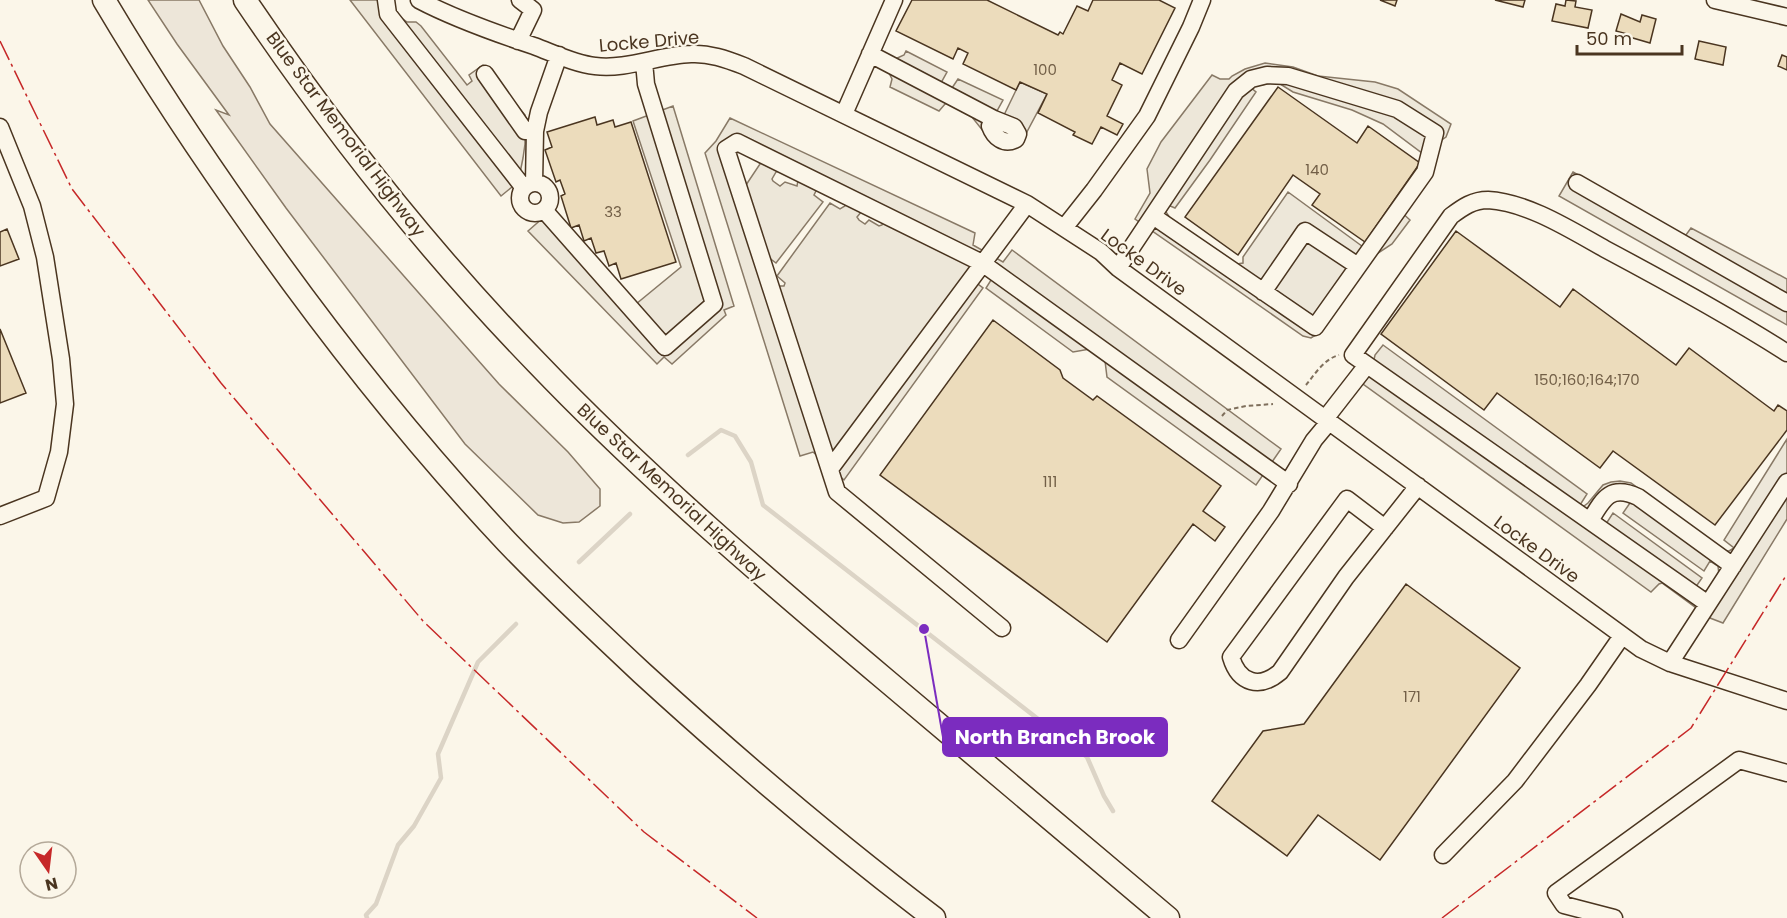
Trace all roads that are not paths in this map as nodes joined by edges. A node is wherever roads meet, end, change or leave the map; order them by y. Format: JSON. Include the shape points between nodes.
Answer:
{"nodes":[{"id":1,"x":104,"y":0,"type":"edge"},
{"id":2,"x":245,"y":0,"type":"edge"},
{"id":3,"x":386,"y":0,"type":"edge"},
{"id":4,"x":419,"y":0,"type":"edge"},
{"id":5,"x":520,"y":0,"type":"edge"},
{"id":6,"x":894,"y":0,"type":"edge"},
{"id":7,"x":1202,"y":0,"type":"edge"},
{"id":8,"x":1715,"y":0,"type":"edge"},
{"id":9,"x":1787,"y":17,"type":"edge"},
{"id":10,"x":518,"y":41,"type":"junction"},
{"id":11,"x":870,"y":54,"type":"junction"},
{"id":12,"x":559,"y":55,"type":"junction"},
{"id":13,"x":644,"y":62,"type":"junction"},
{"id":14,"x":484,"y":74,"type":"dead end"},
{"id":15,"x":844,"y":114,"type":"junction"},
{"id":16,"x":994,"y":119,"type":"dead end"},
{"id":17,"x":0,"y":127,"type":"edge"},
{"id":18,"x":535,"y":131,"type":"junction"},
{"id":19,"x":1577,"y":183,"type":"dead end"},
{"id":20,"x":529,"y":186,"type":"junction"},
{"id":21,"x":1027,"y":204,"type":"junction"},
{"id":22,"x":544,"y":210,"type":"junction"},
{"id":23,"x":1153,"y":216,"type":"junction"},
{"id":24,"x":1064,"y":228,"type":"junction"},
{"id":25,"x":982,"y":263,"type":"junction"},
{"id":26,"x":1358,"y":266,"type":"junction"},
{"id":27,"x":1118,"y":267,"type":"junction"},
{"id":28,"x":1263,"y":291,"type":"junction"},
{"id":29,"x":1787,"y":303,"type":"edge"},
{"id":30,"x":1787,"y":353,"type":"edge"},
{"id":31,"x":1367,"y":365,"type":"junction"},
{"id":32,"x":1327,"y":420,"type":"junction"},
{"id":33,"x":830,"y":469,"type":"junction"},
{"id":34,"x":1787,"y":482,"type":"edge"},
{"id":35,"x":1289,"y":484,"type":"junction"},
{"id":36,"x":1418,"y":486,"type":"junction"},
{"id":37,"x":0,"y":516,"type":"edge"},
{"id":38,"x":1590,"y":520,"type":"junction"},
{"id":39,"x":1385,"y":528,"type":"junction"},
{"id":40,"x":1733,"y":566,"type":"junction"},
{"id":41,"x":1708,"y":604,"type":"junction"},
{"id":42,"x":1002,"y":628,"type":"dead end"},
{"id":43,"x":1622,"y":636,"type":"junction"},
{"id":44,"x":1179,"y":640,"type":"dead end"},
{"id":45,"x":1670,"y":663,"type":"junction"},
{"id":46,"x":1787,"y":701,"type":"edge"},
{"id":47,"x":1787,"y":773,"type":"edge"},
{"id":48,"x":1443,"y":855,"type":"dead end"},
{"id":49,"x":934,"y":918,"type":"edge"},
{"id":50,"x":1168,"y":918,"type":"edge"},
{"id":51,"x":1614,"y":918,"type":"edge"}],
"edges":[{"from":1,"to":49,"type":"highway","via":[[168,104],[286,274],[381,398],[465,495],[555,590],[741,763]]},
{"from":2,"to":50,"type":"highway","name":"Blue Star Memorial Highway","via":[[395,202],[486,309],[579,406],[773,585]]},
{"from":3,"to":20,"type":"street","via":[[388,14]]},
{"from":4,"to":10,"type":"street","name":"Locke Drive"},
{"from":5,"to":10,"type":"street","via":[[534,10]]},
{"from":6,"to":11,"type":"street"},
{"from":7,"to":24,"type":"street","via":[[1147,116]]},
{"from":8,"to":9,"type":"street"},
{"from":10,"to":12,"type":"street","name":"Locke Drive"},
{"from":11,"to":15,"type":"street"},
{"from":11,"to":16,"type":"street"},
{"from":12,"to":13,"type":"street","name":"Locke Drive","via":[[595,66]]},
{"from":12,"to":18,"type":"street"},
{"from":13,"to":15,"type":"street","name":"Locke Drive","via":[[707,54],[744,66]]},
{"from":13,"to":22,"type":"street","via":[[645,84],[714,304],[665,347]]},
{"from":14,"to":18,"type":"street","via":[[525,131]]},
{"from":15,"to":21,"type":"street","name":"Locke Drive"},
{"from":17,"to":37,"type":"street","via":[[32,206],[45,257],[65,404],[59,452],[46,498]]},
{"from":18,"to":20,"type":"street"},
{"from":19,"to":29,"type":"street"},
{"from":20,"to":22,"type":"street","via":[[540,184],[548,191],[549,201]]},
{"from":20,"to":22,"type":"street","via":[[520,200],[525,209],[534,213]]},
{"from":21,"to":24,"type":"street","name":"Locke Drive"},
{"from":21,"to":25,"type":"street"},
{"from":23,"to":26,"type":"street","via":[[1236,91],[1251,79],[1288,76],[1397,109],[1435,133],[1425,172]]},
{"from":23,"to":27,"type":"street"},
{"from":23,"to":28,"type":"street"},
{"from":24,"to":27,"type":"street","name":"Locke Drive"},
{"from":25,"to":33,"type":"street"},
{"from":25,"to":33,"type":"street","via":[[737,142],[726,149]]},
{"from":25,"to":35,"type":"street"},
{"from":26,"to":28,"type":"street","via":[[1305,231]]},
{"from":26,"to":28,"type":"street","via":[[1315,327]]},
{"from":27,"to":32,"type":"street","name":"Locke Drive"},
{"from":30,"to":31,"type":"street","via":[[1565,227],[1514,204],[1486,200],[1467,204],[1452,216],[1353,355]]},
{"from":31,"to":32,"type":"street"},
{"from":31,"to":38,"type":"street"},
{"from":32,"to":35,"type":"street"},
{"from":32,"to":36,"type":"street","name":"Locke Drive"},
{"from":33,"to":42,"type":"street","via":[[837,492]]},
{"from":34,"to":40,"type":"street"},
{"from":35,"to":44,"type":"street"},
{"from":36,"to":39,"type":"street"},
{"from":36,"to":43,"type":"street","name":"Locke Drive"},
{"from":38,"to":40,"type":"street","via":[[1608,495],[1627,492]]},
{"from":38,"to":41,"type":"street"},
{"from":39,"to":39,"type":"street","via":[[1280,672],[1261,683],[1240,675],[1231,657],[1347,499]]},
{"from":40,"to":41,"type":"street"},
{"from":41,"to":45,"type":"street"},
{"from":43,"to":45,"type":"street","name":"Locke Drive"},
{"from":43,"to":48,"type":"street","via":[[1515,781]]},
{"from":45,"to":46,"type":"street","name":"Locke Drive"},
{"from":47,"to":51,"type":"street","via":[[1739,760],[1556,893],[1564,905]]}]}
